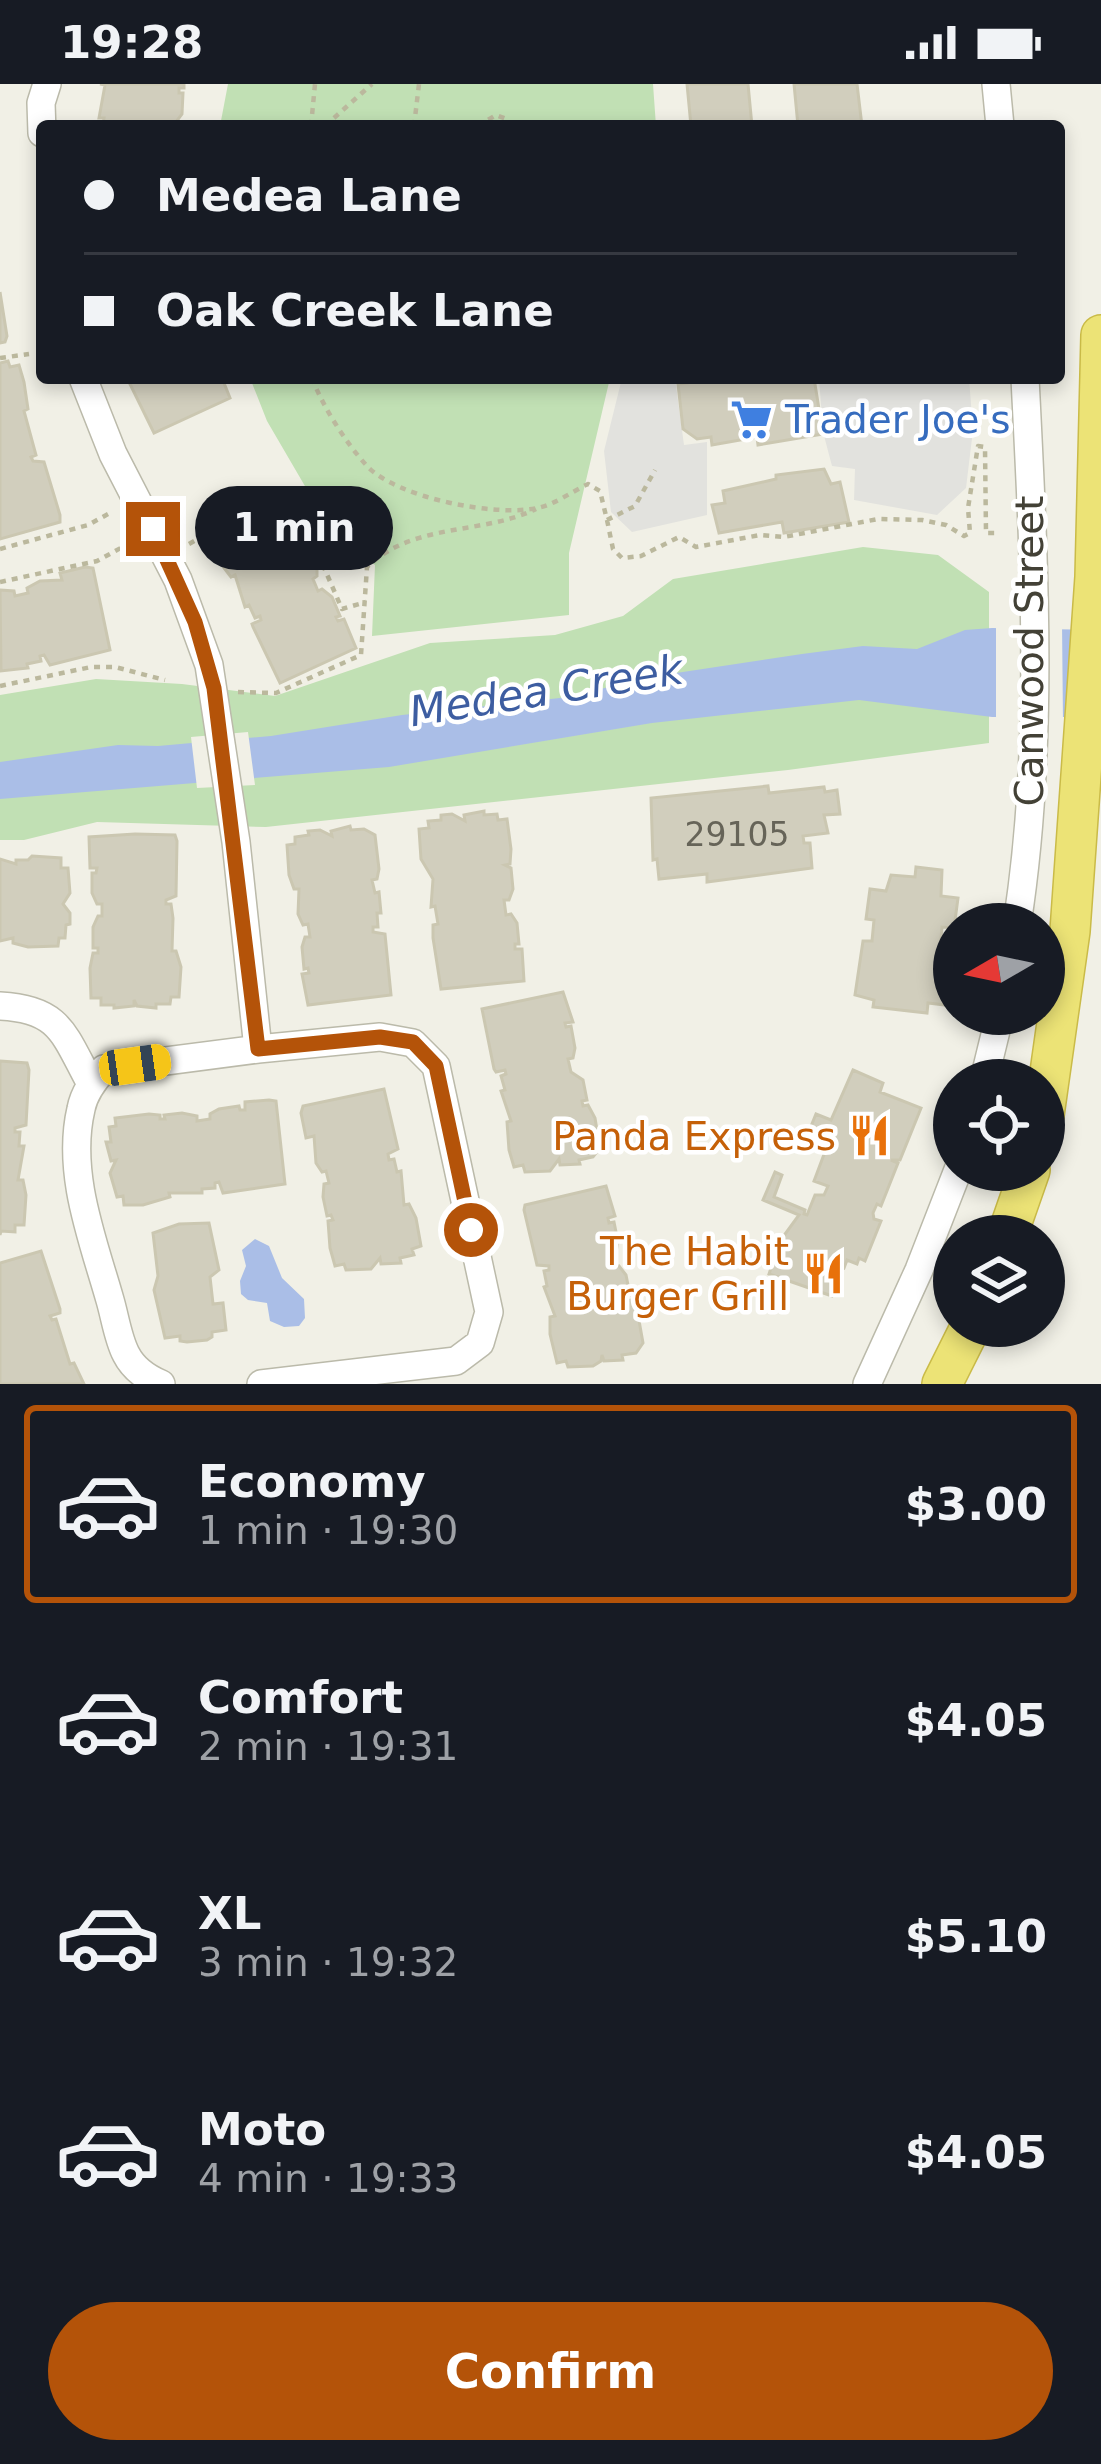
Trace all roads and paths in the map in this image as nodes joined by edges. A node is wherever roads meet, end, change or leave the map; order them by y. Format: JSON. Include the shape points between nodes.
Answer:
{"nodes":[{"id":1,"x":46,"y":84,"type":"edge"},
{"id":2,"x":316,"y":84,"type":"edge"},
{"id":3,"x":372,"y":84,"type":"edge"},
{"id":4,"x":419,"y":84,"type":"edge"},
{"id":5,"x":996,"y":84,"type":"edge"},
{"id":6,"x":42,"y":120,"type":"edge"},
{"id":7,"x":312,"y":120,"type":"edge"},
{"id":8,"x":332,"y":120,"type":"edge"},
{"id":9,"x":415,"y":120,"type":"edge"},
{"id":10,"x":999,"y":120,"type":"edge"},
{"id":11,"x":1101,"y":335,"type":"edge"},
{"id":12,"x":29,"y":354,"type":"dead end"},
{"id":13,"x":0,"y":358,"type":"edge"},
{"id":14,"x":85,"y":384,"type":"edge"},
{"id":15,"x":315,"y":384,"type":"edge"},
{"id":16,"x":1024,"y":384,"type":"edge"},
{"id":17,"x":656,"y":470,"type":"dead end"},
{"id":18,"x":536,"y":509,"type":"junction"},
{"id":19,"x":110,"y":513,"type":"dead end"},
{"id":20,"x":607,"y":520,"type":"junction"},
{"id":21,"x":999,"y":533,"type":"dead end"},
{"id":22,"x":128,"y":544,"type":"dead end"},
{"id":23,"x":0,"y":549,"type":"edge"},
{"id":24,"x":166,"y":556,"type":"junction"},
{"id":25,"x":0,"y":582,"type":"edge"},
{"id":26,"x":366,"y":602,"type":"junction"},
{"id":27,"x":165,"y":680,"type":"dead end"},
{"id":28,"x":0,"y":686,"type":"edge"},
{"id":29,"x":227,"y":694,"type":"junction"},
{"id":30,"x":1020,"y":903,"type":"edge"},
{"id":31,"x":0,"y":1006,"type":"edge"},
{"id":32,"x":258,"y":1049,"type":"junction"},
{"id":33,"x":1055,"y":1059,"type":"edge"},
{"id":34,"x":91,"y":1084,"type":"junction"},
{"id":35,"x":950,"y":1191,"type":"edge"},
{"id":36,"x":960,"y":1347,"type":"edge"},
{"id":37,"x":160,"y":1384,"type":"edge"},
{"id":38,"x":261,"y":1384,"type":"edge"},
{"id":39,"x":867,"y":1384,"type":"edge"},
{"id":40,"x":942,"y":1384,"type":"edge"}],
"edges":[{"from":1,"to":6,"type":"street"},
{"from":2,"to":7,"type":"path"},
{"from":3,"to":8,"type":"path"},
{"from":4,"to":9,"type":"path"},
{"from":5,"to":10,"type":"street"},
{"from":11,"to":33,"type":"highway","via":[[1095,577]]},
{"from":12,"to":13,"type":"path"},
{"from":14,"to":24,"type":"street"},
{"from":15,"to":18,"type":"path","via":[[369,468],[392,484],[478,508]]},
{"from":16,"to":30,"type":"street","name":"Canwood Street","via":[[1033,744]]},
{"from":17,"to":20,"type":"path","via":[[634,506]]},
{"from":18,"to":20,"type":"path","via":[[589,484],[600,491]]},
{"from":18,"to":26,"type":"path","via":[[405,543],[367,567]]},
{"from":19,"to":23,"type":"path"},
{"from":20,"to":21,"type":"path","via":[[622,558],[679,537],[697,547],[878,519],[922,520],[964,536],[978,446],[985,447],[986,533]]},
{"from":22,"to":25,"type":"path","via":[[97,561]]},
{"from":24,"to":26,"type":"path","via":[[203,536],[200,526],[277,492],[292,494],[342,609]]},
{"from":24,"to":29,"type":"street"},
{"from":26,"to":29,"type":"path","via":[[361,655],[276,693]]},
{"from":27,"to":28,"type":"path","via":[[91,667]]},
{"from":29,"to":32,"type":"street"},
{"from":31,"to":34,"type":"street","via":[[42,1011]]},
{"from":32,"to":34,"type":"street","via":[[104,1069]]},
{"from":32,"to":38,"type":"street","via":[[380,1037],[413,1042],[436,1066],[489,1312],[480,1342],[456,1361]]},
{"from":34,"to":37,"type":"street","via":[[76,1148],[80,1192],[126,1354]]},
{"from":35,"to":39,"type":"street"},
{"from":36,"to":40,"type":"highway"}]}
